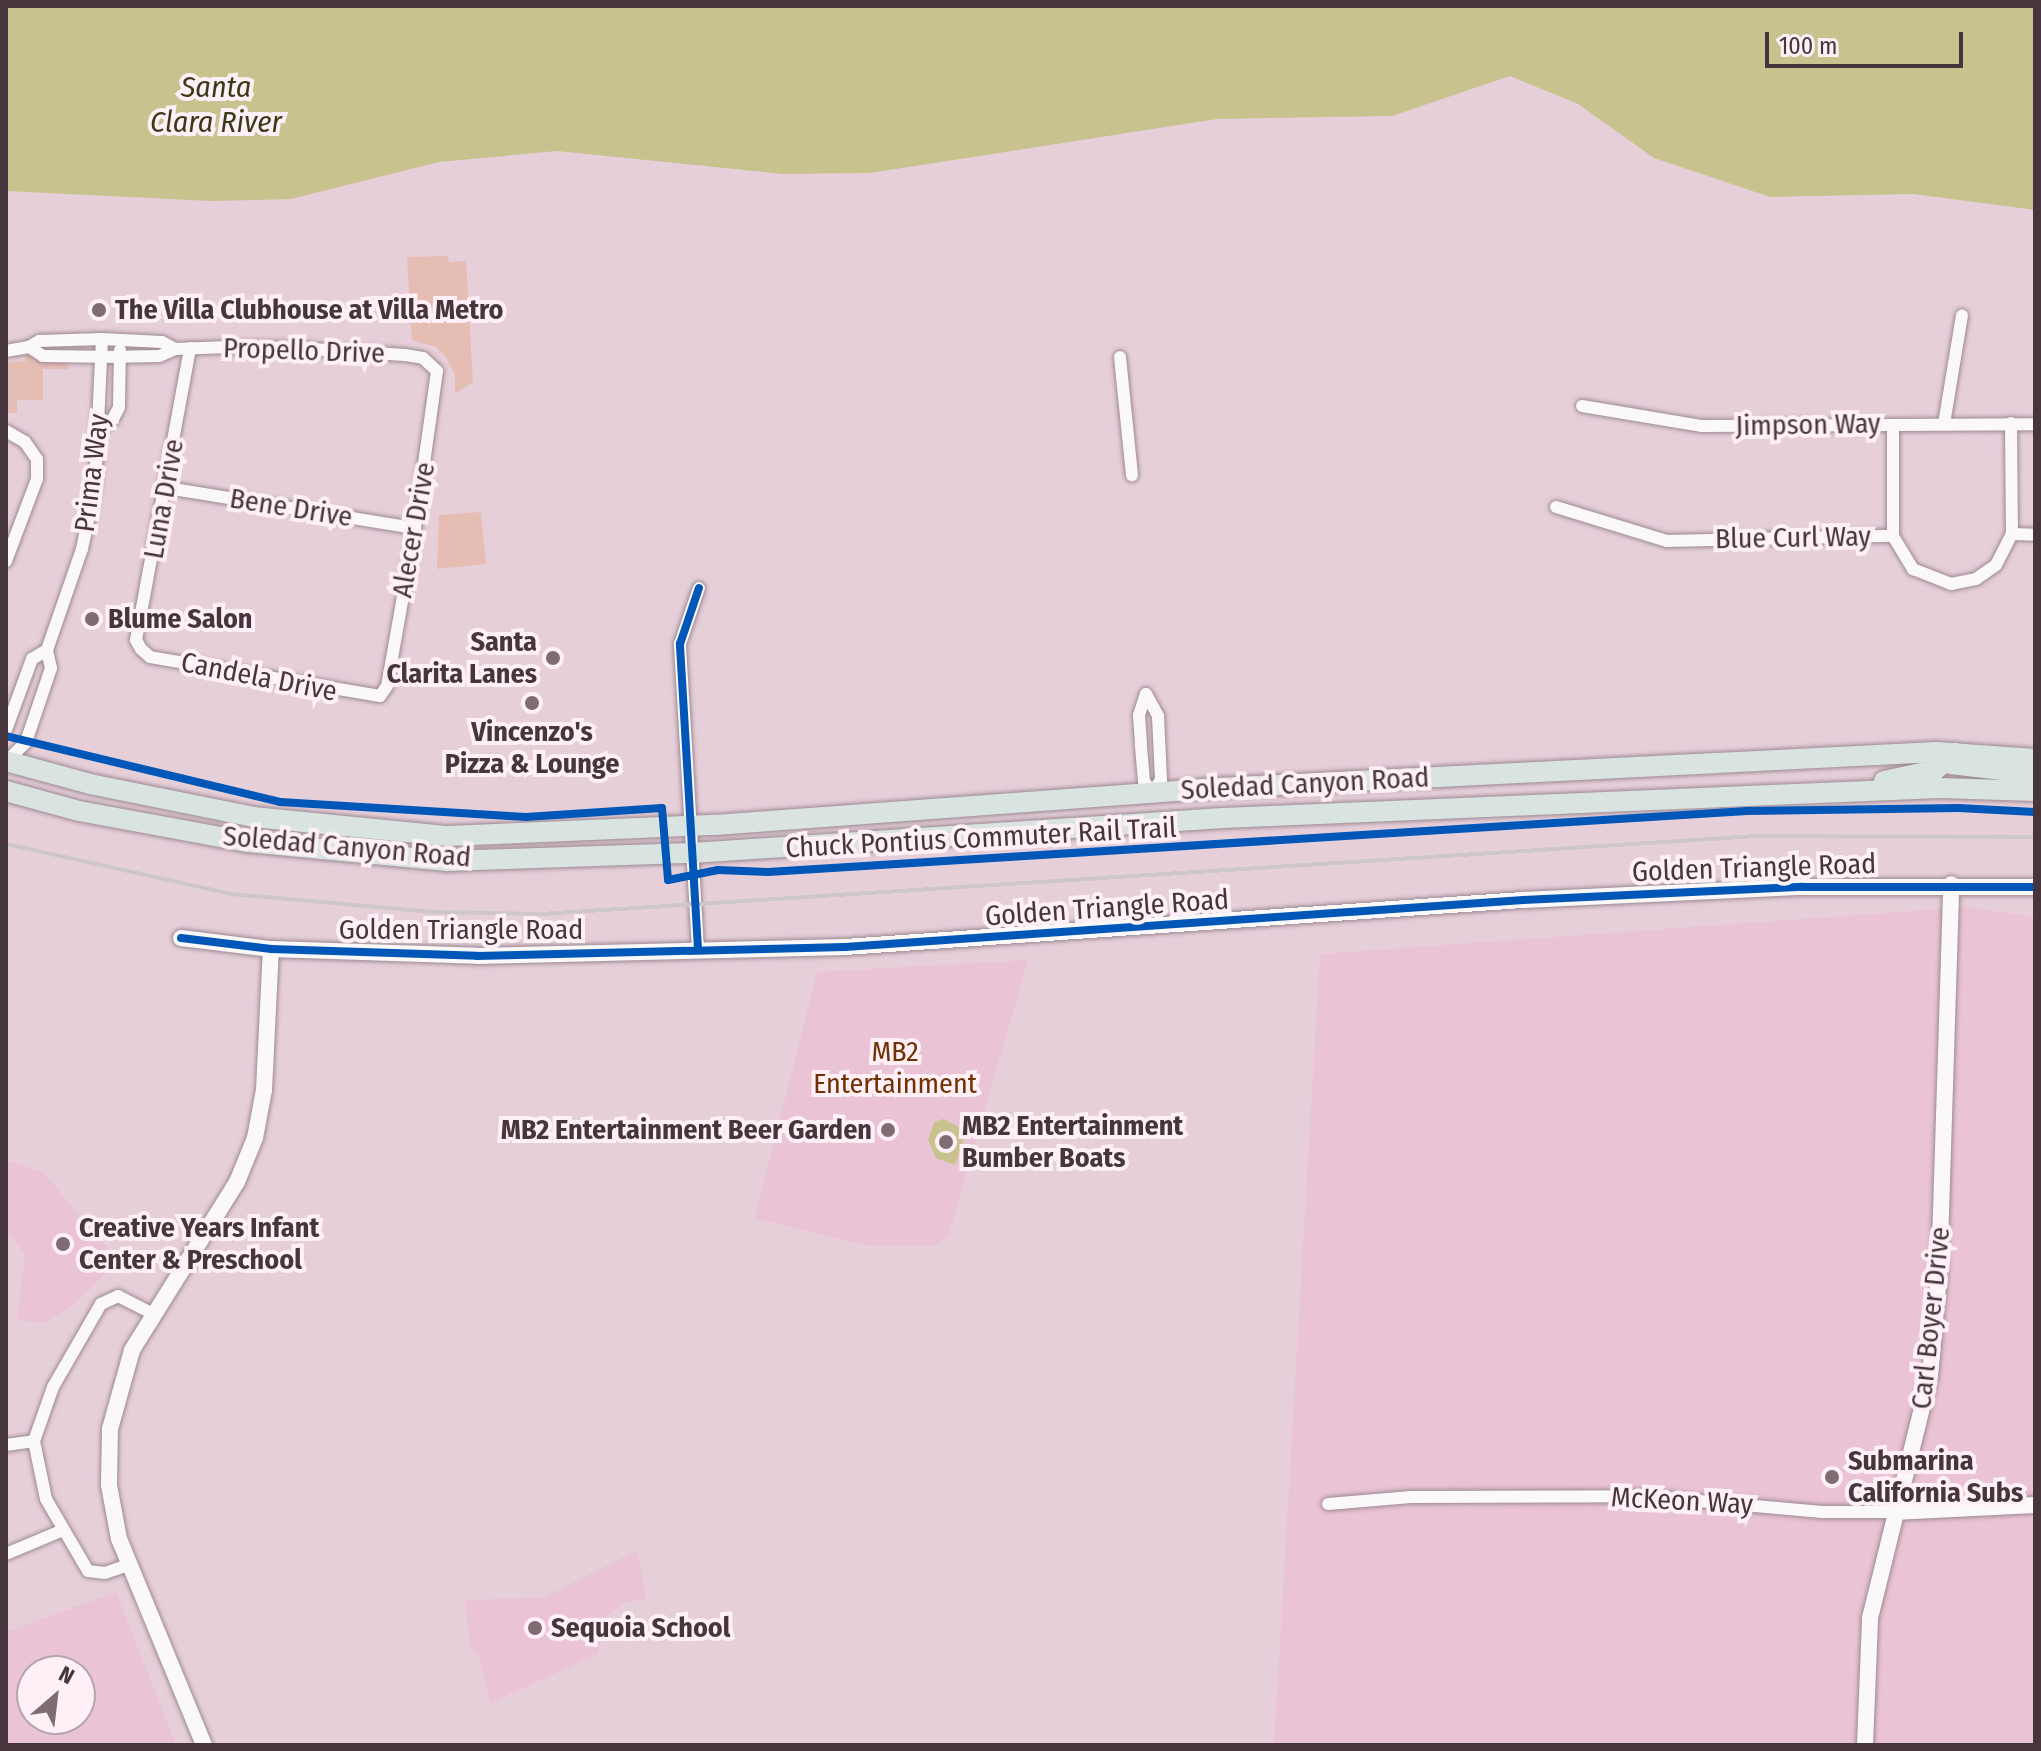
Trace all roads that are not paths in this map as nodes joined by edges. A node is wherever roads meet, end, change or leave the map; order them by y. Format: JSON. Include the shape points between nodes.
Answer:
{"nodes":[{"id":1,"x":1962,"y":315,"type":"dead end"},
{"id":2,"x":102,"y":339,"type":"junction"},
{"id":3,"x":120,"y":340,"type":"junction"},
{"id":4,"x":29,"y":347,"type":"junction"},
{"id":5,"x":190,"y":348,"type":"junction"},
{"id":6,"x":175,"y":349,"type":"junction"},
{"id":7,"x":6,"y":351,"type":"edge"},
{"id":8,"x":103,"y":357,"type":"junction"},
{"id":9,"x":120,"y":357,"type":"junction"},
{"id":10,"x":1120,"y":357,"type":"dead end"},
{"id":11,"x":432,"y":363,"type":"joint"},
{"id":12,"x":1582,"y":406,"type":"dead end"},
{"id":13,"x":2011,"y":423,"type":"junction"},
{"id":14,"x":1944,"y":424,"type":"junction"},
{"id":15,"x":2035,"y":424,"type":"edge"},
{"id":16,"x":1893,"y":425,"type":"junction"},
{"id":17,"x":99,"y":430,"type":"junction"},
{"id":18,"x":6,"y":431,"type":"edge"},
{"id":19,"x":1132,"y":475,"type":"dead end"},
{"id":20,"x":167,"y":488,"type":"junction"},
{"id":21,"x":1556,"y":507,"type":"dead end"},
{"id":22,"x":415,"y":528,"type":"junction"},
{"id":23,"x":2012,"y":534,"type":"junction"},
{"id":24,"x":2035,"y":535,"type":"edge"},
{"id":25,"x":1893,"y":536,"type":"junction"},
{"id":26,"x":6,"y":561,"type":"edge"},
{"id":27,"x":699,"y":588,"type":"dead end"},
{"id":28,"x":141,"y":649,"type":"joint"},
{"id":29,"x":47,"y":650,"type":"junction"},
{"id":30,"x":380,"y":696,"type":"joint"},
{"id":31,"x":6,"y":730,"type":"edge"},
{"id":32,"x":6,"y":753,"type":"edge"},
{"id":33,"x":1947,"y":756,"type":"junction"},
{"id":34,"x":2035,"y":759,"type":"edge"},
{"id":35,"x":6,"y":762,"type":"edge"},
{"id":36,"x":2035,"y":774,"type":"edge"},
{"id":37,"x":6,"y":791,"type":"edge"},
{"id":38,"x":1852,"y":791,"type":"junction"},
{"id":39,"x":2035,"y":791,"type":"edge"},
{"id":40,"x":1152,"y":793,"type":"junction"},
{"id":41,"x":1410,"y":810,"type":"junction"},
{"id":42,"x":690,"y":826,"type":"junction"},
{"id":43,"x":1010,"y":834,"type":"junction"},
{"id":44,"x":692,"y":853,"type":"junction"},
{"id":45,"x":1951,"y":884,"type":"junction"},
{"id":46,"x":2035,"y":887,"type":"edge"},
{"id":47,"x":181,"y":938,"type":"dead end"},
{"id":48,"x":271,"y":949,"type":"junction"},
{"id":49,"x":698,"y":949,"type":"junction"},
{"id":50,"x":152,"y":1313,"type":"junction"},
{"id":51,"x":34,"y":1441,"type":"junction"},
{"id":52,"x":6,"y":1445,"type":"edge"},
{"id":53,"x":1328,"y":1504,"type":"dead end"},
{"id":54,"x":2035,"y":1505,"type":"edge"},
{"id":55,"x":1893,"y":1512,"type":"junction"},
{"id":56,"x":63,"y":1530,"type":"junction"},
{"id":57,"x":6,"y":1554,"type":"edge"},
{"id":58,"x":128,"y":1565,"type":"junction"},
{"id":59,"x":204,"y":1745,"type":"edge"},
{"id":60,"x":1865,"y":1745,"type":"edge"}],
"edges":[{"from":1,"to":14,"type":"street"},
{"from":2,"to":3,"type":"street","name":"Propello Drive"},
{"from":2,"to":4,"type":"street","name":"Propello Drive","via":[[41,341]]},
{"from":2,"to":8,"type":"street","name":"Prima Way"},
{"from":3,"to":6,"type":"street","name":"Propello Drive","via":[[162,342]]},
{"from":3,"to":9,"type":"street"},
{"from":4,"to":7,"type":"street","name":"Propello Drive"},
{"from":4,"to":8,"type":"street","name":"Propello Drive","via":[[43,356]]},
{"from":5,"to":6,"type":"street","name":"Propello Drive"},
{"from":5,"to":11,"type":"street","name":"Propello Drive","via":[[362,351],[416,356]]},
{"from":5,"to":20,"type":"street","name":"Luna Drive"},
{"from":6,"to":9,"type":"street","name":"Propello Drive","via":[[159,356]]},
{"from":8,"to":9,"type":"street","name":"Propello Drive"},
{"from":8,"to":17,"type":"street","name":"Prima Way"},
{"from":9,"to":17,"type":"street","via":[[119,407]]},
{"from":10,"to":19,"type":"street"},
{"from":11,"to":22,"type":"street","name":"Alecer Drive","via":[[439,380]]},
{"from":12,"to":16,"type":"street","name":"Jimpson Way","via":[[1702,426]]},
{"from":13,"to":14,"type":"street","name":"Jimpson Way"},
{"from":13,"to":15,"type":"street","name":"Jimpson Way"},
{"from":13,"to":23,"type":"street"},
{"from":14,"to":16,"type":"street","name":"Jimpson Way"},
{"from":16,"to":25,"type":"street"},
{"from":17,"to":29,"type":"street","name":"Prima Way","via":[[95,487],[82,549]]},
{"from":18,"to":26,"type":"street","via":[[25,442],[37,459],[37,479]]},
{"from":20,"to":22,"type":"street","name":"Bene Drive"},
{"from":20,"to":28,"type":"street","name":"Luna Drive","via":[[136,640]]},
{"from":21,"to":25,"type":"street","name":"Blue Curl Way","via":[[1667,541]]},
{"from":22,"to":30,"type":"street","name":"Alecer Drive","via":[[387,686]]},
{"from":23,"to":24,"type":"street"},
{"from":23,"to":25,"type":"street","name":"Blue Curl Way","via":[[1996,565],[1976,579],[1951,584],[1913,569]]},
{"from":27,"to":42,"type":"street","via":[[680,644]]},
{"from":28,"to":30,"type":"street","name":"Candela Drive","via":[[150,657]]},
{"from":29,"to":31,"type":"street","name":"Prima Way","via":[[32,659]]},
{"from":29,"to":35,"type":"street","name":"Prima Way","via":[[51,668],[26,742]]},
{"from":32,"to":35,"type":"street"},
{"from":33,"to":34,"type":"main road","name":"Soledad Canyon Road"},
{"from":33,"to":36,"type":"main road"},
{"from":33,"to":38,"type":"main road"},
{"from":33,"to":40,"type":"main road","name":"Soledad Canyon Road"},
{"from":35,"to":42,"type":"main road","name":"Soledad Canyon Road","via":[[253,817],[448,836]]},
{"from":37,"to":44,"type":"main road","name":"Soledad Canyon Road","via":[[79,811],[248,842],[447,861]]},
{"from":38,"to":39,"type":"main road","name":"Soledad Canyon Road"},
{"from":38,"to":41,"type":"main road","name":"Soledad Canyon Road"},
{"from":40,"to":40,"type":"street","via":[[1161,780],[1158,716],[1146,694],[1139,715],[1143,769]]},
{"from":40,"to":41,"type":"main road","via":[[1180,809],[1338,803]]},
{"from":40,"to":42,"type":"main road","name":"Soledad Canyon Road"},
{"from":40,"to":43,"type":"main road","via":[[1150,801],[1133,813],[1040,819]]},
{"from":41,"to":43,"type":"main road","name":"Soledad Canyon Road"},
{"from":42,"to":44,"type":"street"},
{"from":43,"to":44,"type":"main road","name":"Soledad Canyon Road"},
{"from":44,"to":49,"type":"street"},
{"from":45,"to":46,"type":"street","name":"Golden Triangle Road"},
{"from":45,"to":49,"type":"street","name":"Golden Triangle Road","via":[[1523,900],[1049,935]]},
{"from":45,"to":55,"type":"street","name":"Carl Boyer Drive","via":[[1939,1276],[1930,1375]]},
{"from":47,"to":48,"type":"street","name":"Golden Triangle Road"},
{"from":48,"to":49,"type":"street","name":"Golden Triangle Road","via":[[477,956]]},
{"from":48,"to":50,"type":"street","via":[[264,1090],[255,1138],[237,1182]]},
{"from":50,"to":51,"type":"street","via":[[118,1296],[101,1304],[53,1387]]},
{"from":50,"to":58,"type":"street","via":[[122,1376],[110,1429],[113,1512]]},
{"from":51,"to":52,"type":"street"},
{"from":51,"to":56,"type":"street","via":[[37,1471]]},
{"from":53,"to":55,"type":"street","name":"McKeon Way","via":[[1411,1497],[1643,1496],[1822,1512]]},
{"from":54,"to":55,"type":"street","name":"McKeon Way"},
{"from":55,"to":60,"type":"street","name":"Carl Boyer Drive","via":[[1869,1627]]},
{"from":56,"to":57,"type":"street"},
{"from":56,"to":58,"type":"street","via":[[88,1571],[105,1573]]},
{"from":58,"to":59,"type":"street"}]}
